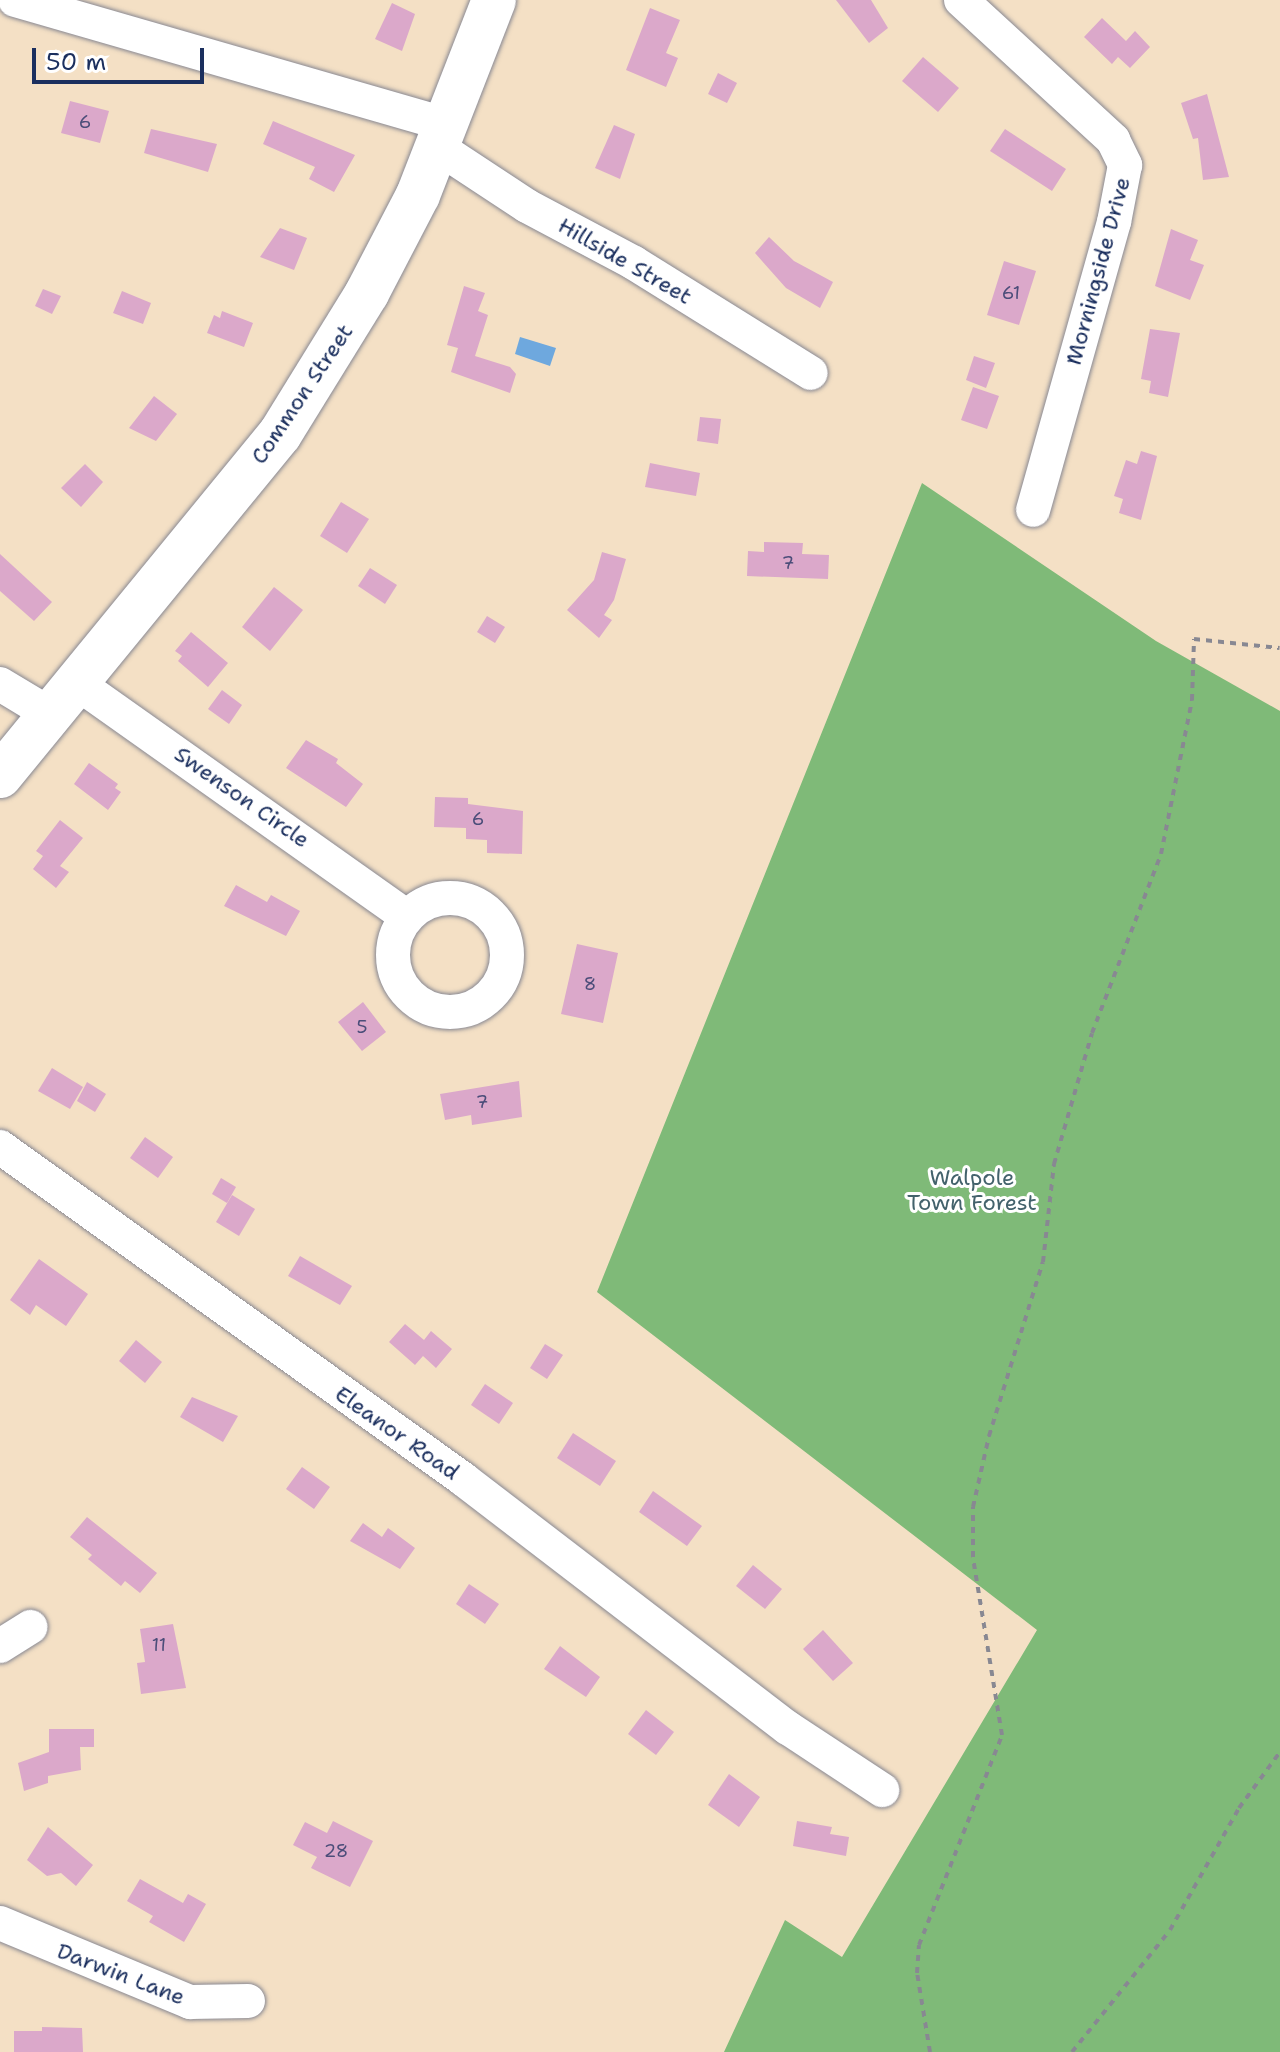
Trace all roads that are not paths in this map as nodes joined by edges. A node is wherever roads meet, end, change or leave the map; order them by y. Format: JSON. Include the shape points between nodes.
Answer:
{"nodes":[{"id":1,"x":15,"y":0,"type":"edge"},
{"id":2,"x":494,"y":0,"type":"edge"},
{"id":3,"x":961,"y":0,"type":"edge"},
{"id":4,"x":444,"y":137,"type":"junction"},
{"id":5,"x":811,"y":373,"type":"dead end"},
{"id":6,"x":1033,"y":510,"type":"dead end"},
{"id":7,"x":0,"y":684,"type":"edge"},
{"id":8,"x":61,"y":697,"type":"junction"},
{"id":9,"x":0,"y":776,"type":"edge"},
{"id":10,"x":407,"y":917,"type":"dead end"},
{"id":11,"x":0,"y":1147,"type":"edge"},
{"id":12,"x":31,"y":1627,"type":"dead end"},
{"id":13,"x":0,"y":1646,"type":"edge"},
{"id":14,"x":882,"y":1790,"type":"dead end"},
{"id":15,"x":0,"y":1923,"type":"edge"},
{"id":16,"x":248,"y":2001,"type":"dead end"}],
"edges":[{"from":1,"to":4,"type":"street","name":"Hillside Street"},
{"from":2,"to":4,"type":"main road","name":"Common Street"},
{"from":3,"to":6,"type":"street","name":"Morningside Drive","via":[[1113,140],[1125,165],[1114,222]]},
{"from":4,"to":5,"type":"street","name":"Hillside Street"},
{"from":4,"to":8,"type":"main road","name":"Common Street","via":[[394,244],[280,434]]},
{"from":7,"to":8,"type":"street","name":"Swenson Circle"},
{"from":8,"to":9,"type":"main road","name":"Common Street"},
{"from":8,"to":10,"type":"street","name":"Swenson Circle"},
{"from":11,"to":14,"type":"street","name":"Eleanor Road","via":[[463,1479],[788,1728]]},
{"from":12,"to":13,"type":"street"},
{"from":15,"to":16,"type":"street","name":"Darwin Lane","via":[[190,2002]]}]}
